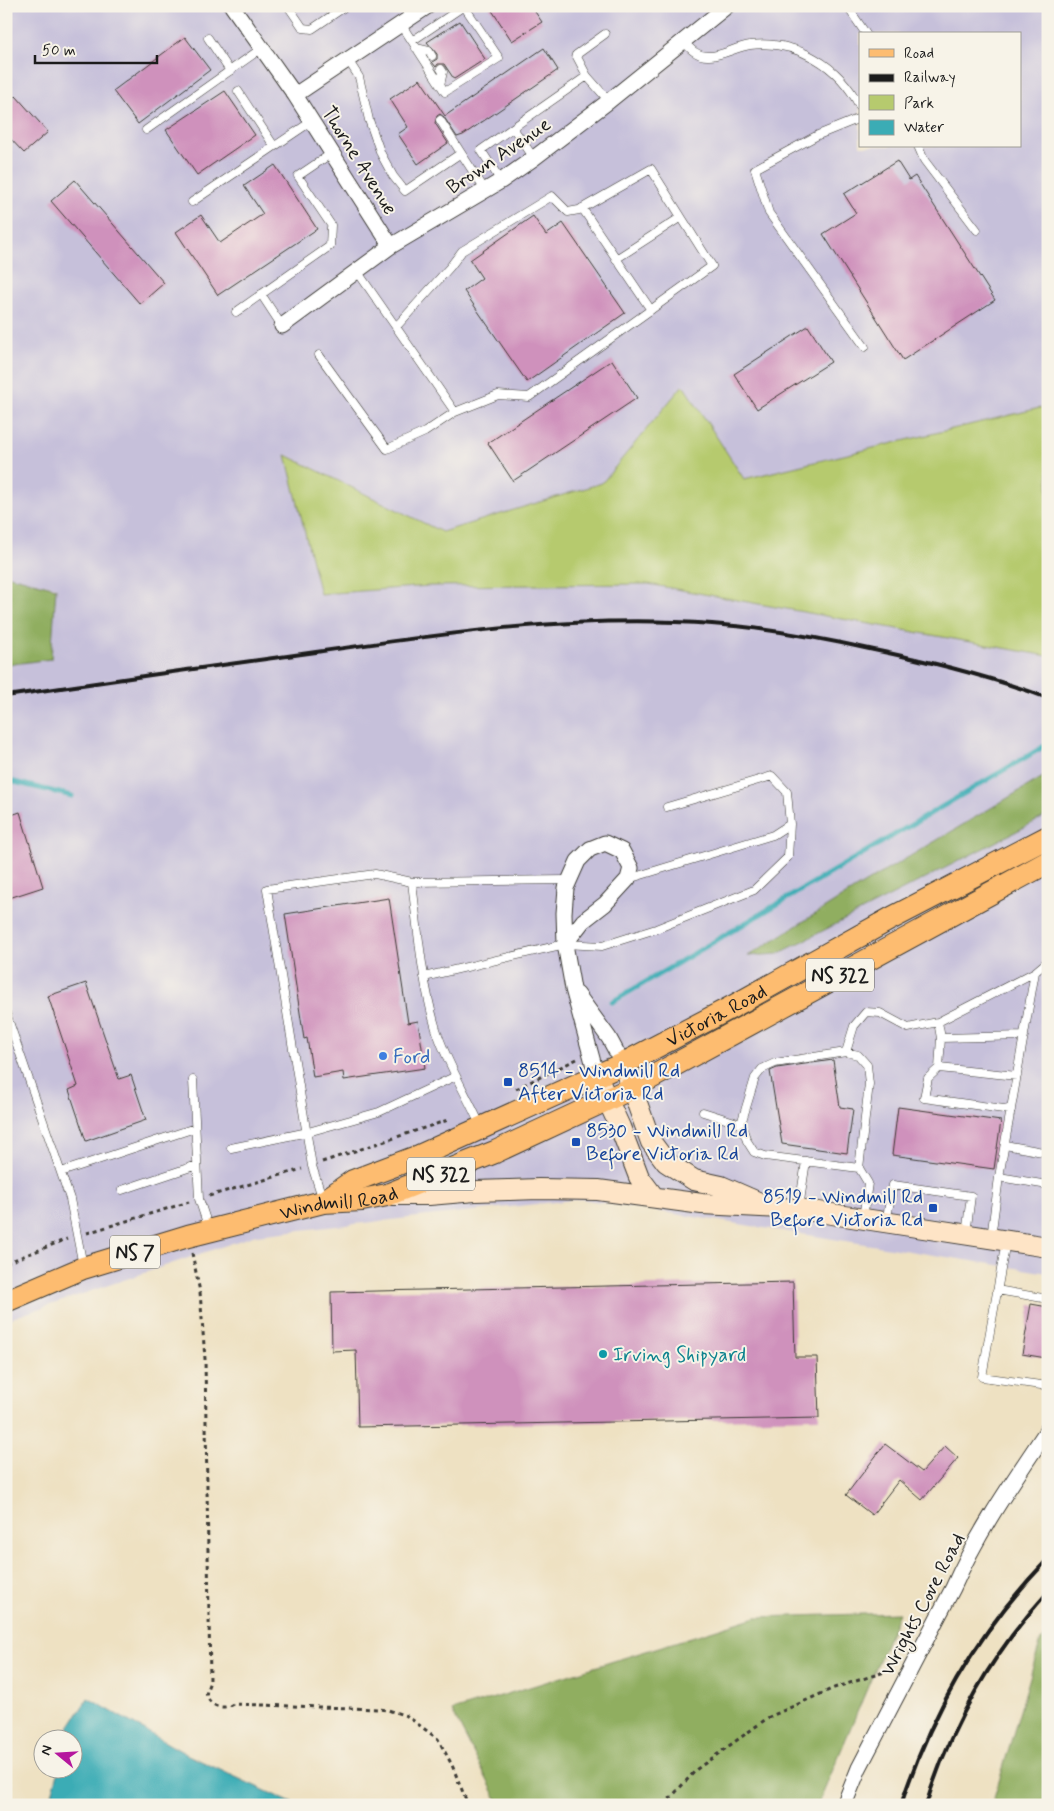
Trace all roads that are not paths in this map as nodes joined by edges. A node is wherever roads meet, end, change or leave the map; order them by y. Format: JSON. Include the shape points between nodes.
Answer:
{"nodes":[{"id":1,"x":232,"y":6,"type":"edge"},
{"id":2,"x":288,"y":6,"type":"edge"},
{"id":3,"x":346,"y":6,"type":"edge"},
{"id":4,"x":428,"y":6,"type":"edge"},
{"id":5,"x":464,"y":6,"type":"edge"},
{"id":6,"x":728,"y":6,"type":"edge"},
{"id":7,"x":847,"y":6,"type":"edge"},
{"id":8,"x":405,"y":16,"type":"edge"},
{"id":9,"x":865,"y":32,"type":"edge"},
{"id":10,"x":605,"y":34,"type":"dead end"},
{"id":11,"x":208,"y":38,"type":"dead end"},
{"id":12,"x":683,"y":41,"type":"junction"},
{"id":13,"x":414,"y":44,"type":"junction"},
{"id":14,"x":262,"y":48,"type":"junction"},
{"id":15,"x":432,"y":56,"type":"dead end"},
{"id":16,"x":348,"y":60,"type":"junction"},
{"id":17,"x":441,"y":69,"type":"dead end"},
{"id":18,"x":230,"y":71,"type":"junction"},
{"id":19,"x":588,"y":76,"type":"junction"},
{"id":20,"x":440,"y":85,"type":"junction"},
{"id":21,"x":238,"y":91,"type":"dead end"},
{"id":22,"x":295,"y":95,"type":"junction"},
{"id":23,"x":609,"y":101,"type":"junction"},
{"id":24,"x":859,"y":105,"type":"edge"},
{"id":25,"x":859,"y":118,"type":"edge"},
{"id":26,"x":440,"y":120,"type":"dead end"},
{"id":27,"x":312,"y":121,"type":"junction"},
{"id":28,"x":513,"y":128,"type":"junction"},
{"id":29,"x":146,"y":130,"type":"dead end"},
{"id":30,"x":274,"y":146,"type":"junction"},
{"id":31,"x":919,"y":148,"type":"edge"},
{"id":32,"x":332,"y":153,"type":"junction"},
{"id":33,"x":461,"y":153,"type":"junction"},
{"id":34,"x":534,"y":158,"type":"junction"},
{"id":35,"x":501,"y":181,"type":"junction"},
{"id":36,"x":485,"y":190,"type":"junction"},
{"id":37,"x":192,"y":202,"type":"dead end"},
{"id":38,"x":582,"y":208,"type":"junction"},
{"id":39,"x":681,"y":217,"type":"junction"},
{"id":40,"x":977,"y":230,"type":"dead end"},
{"id":41,"x":391,"y":246,"type":"junction"},
{"id":42,"x":616,"y":259,"type":"junction"},
{"id":43,"x":357,"y":271,"type":"junction"},
{"id":44,"x":261,"y":294,"type":"junction"},
{"id":45,"x":650,"y":310,"type":"junction"},
{"id":46,"x":236,"y":312,"type":"dead end"},
{"id":47,"x":282,"y":326,"type":"joint"},
{"id":48,"x":396,"y":327,"type":"junction"},
{"id":49,"x":865,"y":347,"type":"dead end"},
{"id":50,"x":319,"y":355,"type":"dead end"},
{"id":51,"x":456,"y":412,"type":"junction"},
{"id":52,"x":667,"y":807,"type":"dead end"},
{"id":53,"x":790,"y":824,"type":"junction"},
{"id":54,"x":1048,"y":837,"type":"edge"},
{"id":55,"x":1048,"y":862,"type":"edge"},
{"id":56,"x":628,"y":879,"type":"junction"},
{"id":57,"x":570,"y":880,"type":"junction"},
{"id":58,"x":412,"y":882,"type":"junction"},
{"id":59,"x":565,"y":944,"type":"junction"},
{"id":60,"x":1048,"y":961,"type":"edge"},
{"id":61,"x":1035,"y":972,"type":"junction"},
{"id":62,"x":424,"y":977,"type":"junction"},
{"id":63,"x":573,"y":989,"type":"junction"},
{"id":64,"x":6,"y":1013,"type":"edge"},
{"id":65,"x":938,"y":1022,"type":"junction"},
{"id":66,"x":1024,"y":1036,"type":"junction"},
{"id":67,"x":941,"y":1038,"type":"junction"},
{"id":68,"x":846,"y":1052,"type":"junction"},
{"id":69,"x":623,"y":1064,"type":"junction"},
{"id":70,"x":938,"y":1068,"type":"junction"},
{"id":71,"x":456,"y":1076,"type":"junction"},
{"id":72,"x":1016,"y":1076,"type":"junction"},
{"id":73,"x":597,"y":1077,"type":"junction"},
{"id":74,"x":193,"y":1080,"type":"dead end"},
{"id":75,"x":632,"y":1088,"type":"junction"},
{"id":76,"x":608,"y":1100,"type":"junction"},
{"id":77,"x":1011,"y":1110,"type":"junction"},
{"id":78,"x":703,"y":1112,"type":"dead end"},
{"id":79,"x":741,"y":1124,"type":"junction"},
{"id":80,"x":195,"y":1128,"type":"junction"},
{"id":81,"x":482,"y":1129,"type":"junction"},
{"id":82,"x":308,"y":1132,"type":"junction"},
{"id":83,"x":1005,"y":1145,"type":"junction"},
{"id":84,"x":231,"y":1148,"type":"dead end"},
{"id":85,"x":1048,"y":1153,"type":"edge"},
{"id":86,"x":806,"y":1161,"type":"junction"},
{"id":87,"x":198,"y":1165,"type":"junction"},
{"id":88,"x":859,"y":1168,"type":"junction"},
{"id":89,"x":61,"y":1172,"type":"junction"},
{"id":90,"x":999,"y":1177,"type":"junction"},
{"id":91,"x":1048,"y":1185,"type":"edge"},
{"id":92,"x":122,"y":1190,"type":"dead end"},
{"id":93,"x":387,"y":1195,"type":"junction"},
{"id":94,"x":654,"y":1197,"type":"junction"},
{"id":95,"x":324,"y":1202,"type":"junction"},
{"id":96,"x":773,"y":1209,"type":"junction"},
{"id":97,"x":799,"y":1209,"type":"junction"},
{"id":98,"x":863,"y":1218,"type":"junction"},
{"id":99,"x":886,"y":1222,"type":"junction"},
{"id":100,"x":199,"y":1234,"type":"junction"},
{"id":101,"x":966,"y":1235,"type":"junction"},
{"id":102,"x":998,"y":1240,"type":"junction"},
{"id":103,"x":1048,"y":1247,"type":"edge"},
{"id":104,"x":83,"y":1268,"type":"junction"},
{"id":105,"x":997,"y":1290,"type":"junction"},
{"id":106,"x":1048,"y":1299,"type":"edge"},
{"id":107,"x":6,"y":1301,"type":"edge"},
{"id":108,"x":1048,"y":1386,"type":"edge"},
{"id":109,"x":1048,"y":1429,"type":"edge"},
{"id":110,"x":844,"y":1805,"type":"edge"}],
"edges":[{"from":1,"to":14,"type":"street","name":"Thorne Avenue"},
{"from":2,"to":3,"type":"lane","via":[[303,28],[312,29]]},
{"from":4,"to":8,"type":"street","name":"Thorne Avenue"},
{"from":5,"to":13,"type":"lane"},
{"from":5,"to":20,"type":"lane","via":[[499,58],[445,92]]},
{"from":6,"to":12,"type":"street","name":"Brown Avenue"},
{"from":7,"to":9,"type":"lane"},
{"from":8,"to":13,"type":"lane"},
{"from":8,"to":16,"type":"street","name":"Thorne Avenue"},
{"from":10,"to":19,"type":"lane","via":[[576,55]]},
{"from":11,"to":18,"type":"lane"},
{"from":12,"to":23,"type":"street","name":"Brown Avenue"},
{"from":12,"to":24,"type":"lane","via":[[692,52],[708,56],[748,46],[789,47],[825,66],[854,94]]},
{"from":13,"to":15,"type":"lane"},
{"from":13,"to":20,"type":"lane"},
{"from":14,"to":18,"type":"lane"},
{"from":14,"to":22,"type":"street","name":"Thorne Avenue"},
{"from":16,"to":22,"type":"street","name":"Thorne Avenue"},
{"from":16,"to":33,"type":"lane","via":[[359,77],[380,154],[405,191]]},
{"from":17,"to":20,"type":"lane"},
{"from":18,"to":29,"type":"lane"},
{"from":19,"to":23,"type":"lane"},
{"from":19,"to":28,"type":"lane"},
{"from":21,"to":30,"type":"lane"},
{"from":22,"to":27,"type":"street","name":"Thorne Avenue"},
{"from":23,"to":34,"type":"street","name":"Brown Avenue"},
{"from":25,"to":49,"type":"lane","via":[[818,135],[755,169],[769,213]]},
{"from":26,"to":33,"type":"lane"},
{"from":27,"to":30,"type":"lane"},
{"from":27,"to":32,"type":"street","name":"Thorne Avenue"},
{"from":28,"to":34,"type":"lane"},
{"from":28,"to":35,"type":"lane","via":[[481,150]]},
{"from":30,"to":37,"type":"lane"},
{"from":31,"to":40,"type":"lane","via":[[924,160]]},
{"from":32,"to":41,"type":"street","name":"Thorne Avenue"},
{"from":32,"to":44,"type":"lane","via":[[298,176],[331,225],[330,246]]},
{"from":33,"to":36,"type":"lane"},
{"from":34,"to":35,"type":"street","name":"Brown Avenue"},
{"from":35,"to":36,"type":"street","name":"Brown Avenue"},
{"from":36,"to":41,"type":"street","name":"Brown Avenue"},
{"from":38,"to":39,"type":"lane","via":[[651,169]]},
{"from":38,"to":42,"type":"lane"},
{"from":38,"to":48,"type":"lane","via":[[568,212],[552,196],[462,251]]},
{"from":39,"to":42,"type":"lane"},
{"from":39,"to":45,"type":"lane","via":[[712,266]]},
{"from":41,"to":43,"type":"street","name":"Brown Avenue"},
{"from":42,"to":45,"type":"lane"},
{"from":43,"to":47,"type":"street","name":"Brown Avenue"},
{"from":43,"to":48,"type":"lane"},
{"from":44,"to":46,"type":"lane"},
{"from":44,"to":47,"type":"lane"},
{"from":45,"to":51,"type":"lane","via":[[529,397],[498,395]]},
{"from":48,"to":51,"type":"lane"},
{"from":50,"to":51,"type":"lane","via":[[387,449],[424,432]]},
{"from":52,"to":53,"type":"lane","via":[[772,776],[787,792]]},
{"from":53,"to":56,"type":"lane","via":[[773,835]]},
{"from":53,"to":59,"type":"lane","via":[[788,857],[754,890],[656,930],[602,946]]},
{"from":54,"to":69,"type":"main road","name":"Victoria Road","number":"NS 322"},
{"from":55,"to":75,"type":"main road","name":"Victoria Road","number":"NS 322"},
{"from":56,"to":57,"type":"street","via":[[632,868],[622,851],[605,843],[590,849],[578,861]]},
{"from":56,"to":59,"type":"street","via":[[605,904],[583,921]]},
{"from":57,"to":58,"type":"lane"},
{"from":57,"to":59,"type":"street","via":[[566,888],[564,913]]},
{"from":58,"to":62,"type":"lane"},
{"from":58,"to":82,"type":"lane","via":[[375,874],[268,889]]},
{"from":59,"to":62,"type":"lane"},
{"from":59,"to":63,"type":"street"},
{"from":60,"to":61,"type":"lane"},
{"from":61,"to":65,"type":"lane"},
{"from":61,"to":66,"type":"lane"},
{"from":62,"to":71,"type":"lane","via":[[437,1031]]},
{"from":63,"to":69,"type":"street","via":[[609,1038]]},
{"from":63,"to":73,"type":"street"},
{"from":64,"to":89,"type":"lane"},
{"from":65,"to":67,"type":"lane"},
{"from":65,"to":68,"type":"lane","via":[[908,1028],[880,1013],[866,1012],[854,1026]]},
{"from":66,"to":67,"type":"lane"},
{"from":66,"to":72,"type":"lane"},
{"from":67,"to":70,"type":"lane"},
{"from":68,"to":79,"type":"lane","via":[[775,1063],[762,1070],[755,1078]]},
{"from":68,"to":88,"type":"lane","via":[[858,1055],[867,1065],[870,1084]]},
{"from":69,"to":73,"type":"main road","name":"Victoria Road","number":"NS 7"},
{"from":69,"to":75,"type":"main road","name":"Windmill Road","number":"NS 7"},
{"from":70,"to":72,"type":"lane"},
{"from":70,"to":77,"type":"lane","via":[[928,1078],[924,1098]]},
{"from":71,"to":81,"type":"lane"},
{"from":71,"to":82,"type":"lane","via":[[379,1112]]},
{"from":72,"to":77,"type":"lane"},
{"from":73,"to":76,"type":"main road"},
{"from":73,"to":81,"type":"main road","name":"Victoria Road","number":"NS 7"},
{"from":74,"to":80,"type":"lane"},
{"from":75,"to":76,"type":"main road","name":"Victoria Road","number":"NS 322"},
{"from":75,"to":96,"type":"main road","name":"Windmill Road","number":"NS 7","via":[[651,1142],[666,1162],[694,1180],[721,1186]]},
{"from":76,"to":93,"type":"main road","name":"Victoria Road","number":"NS 322","via":[[495,1152]]},
{"from":76,"to":94,"type":"main road","via":[[639,1177]]},
{"from":77,"to":83,"type":"lane"},
{"from":78,"to":79,"type":"lane"},
{"from":79,"to":86,"type":"lane","via":[[754,1152]]},
{"from":80,"to":87,"type":"lane"},
{"from":80,"to":89,"type":"lane"},
{"from":81,"to":95,"type":"main road","name":"Victoria Road","number":"NS 7","via":[[353,1180]]},
{"from":82,"to":84,"type":"lane"},
{"from":82,"to":95,"type":"lane","via":[[312,1166]]},
{"from":83,"to":85,"type":"lane"},
{"from":83,"to":90,"type":"lane"},
{"from":86,"to":88,"type":"lane"},
{"from":86,"to":97,"type":"lane"},
{"from":87,"to":92,"type":"lane"},
{"from":87,"to":100,"type":"lane"},
{"from":88,"to":98,"type":"lane","via":[[868,1183]]},
{"from":89,"to":104,"type":"lane","via":[[70,1200]]},
{"from":90,"to":91,"type":"lane"},
{"from":90,"to":102,"type":"lane"},
{"from":93,"to":94,"type":"main road","name":"Windmill Road","number":"NS 7","via":[[551,1189],[598,1190]]},
{"from":93,"to":95,"type":"main road","name":"Windmill Road","number":"NS 7"},
{"from":94,"to":96,"type":"main road","name":"Windmill Road","number":"NS 7"},
{"from":95,"to":100,"type":"main road","name":"Windmill Road","number":"NS 7"},
{"from":96,"to":97,"type":"main road","name":"Windmill Road","number":"NS 7"},
{"from":97,"to":98,"type":"main road","name":"Windmill Road","number":"NS 7"},
{"from":98,"to":99,"type":"main road","name":"Windmill Road","number":"NS 7"},
{"from":99,"to":101,"type":"main road","name":"Windmill Road","number":"NS 7"},
{"from":99,"to":101,"type":"lane","via":[[893,1185],[971,1196]]},
{"from":100,"to":104,"type":"main road","name":"Windmill Road","number":"NS 7"},
{"from":101,"to":102,"type":"main road","name":"Windmill Road","number":"NS 7"},
{"from":102,"to":103,"type":"main road","name":"Windmill Road","number":"NS 7"},
{"from":102,"to":105,"type":"lane"},
{"from":104,"to":107,"type":"main road","name":"Windmill Road","number":"NS 7"},
{"from":105,"to":106,"type":"lane"},
{"from":105,"to":108,"type":"lane","via":[[982,1377]]},
{"from":109,"to":110,"type":"street","name":"Wrights Cove Road","via":[[963,1566],[859,1768]]}]}
